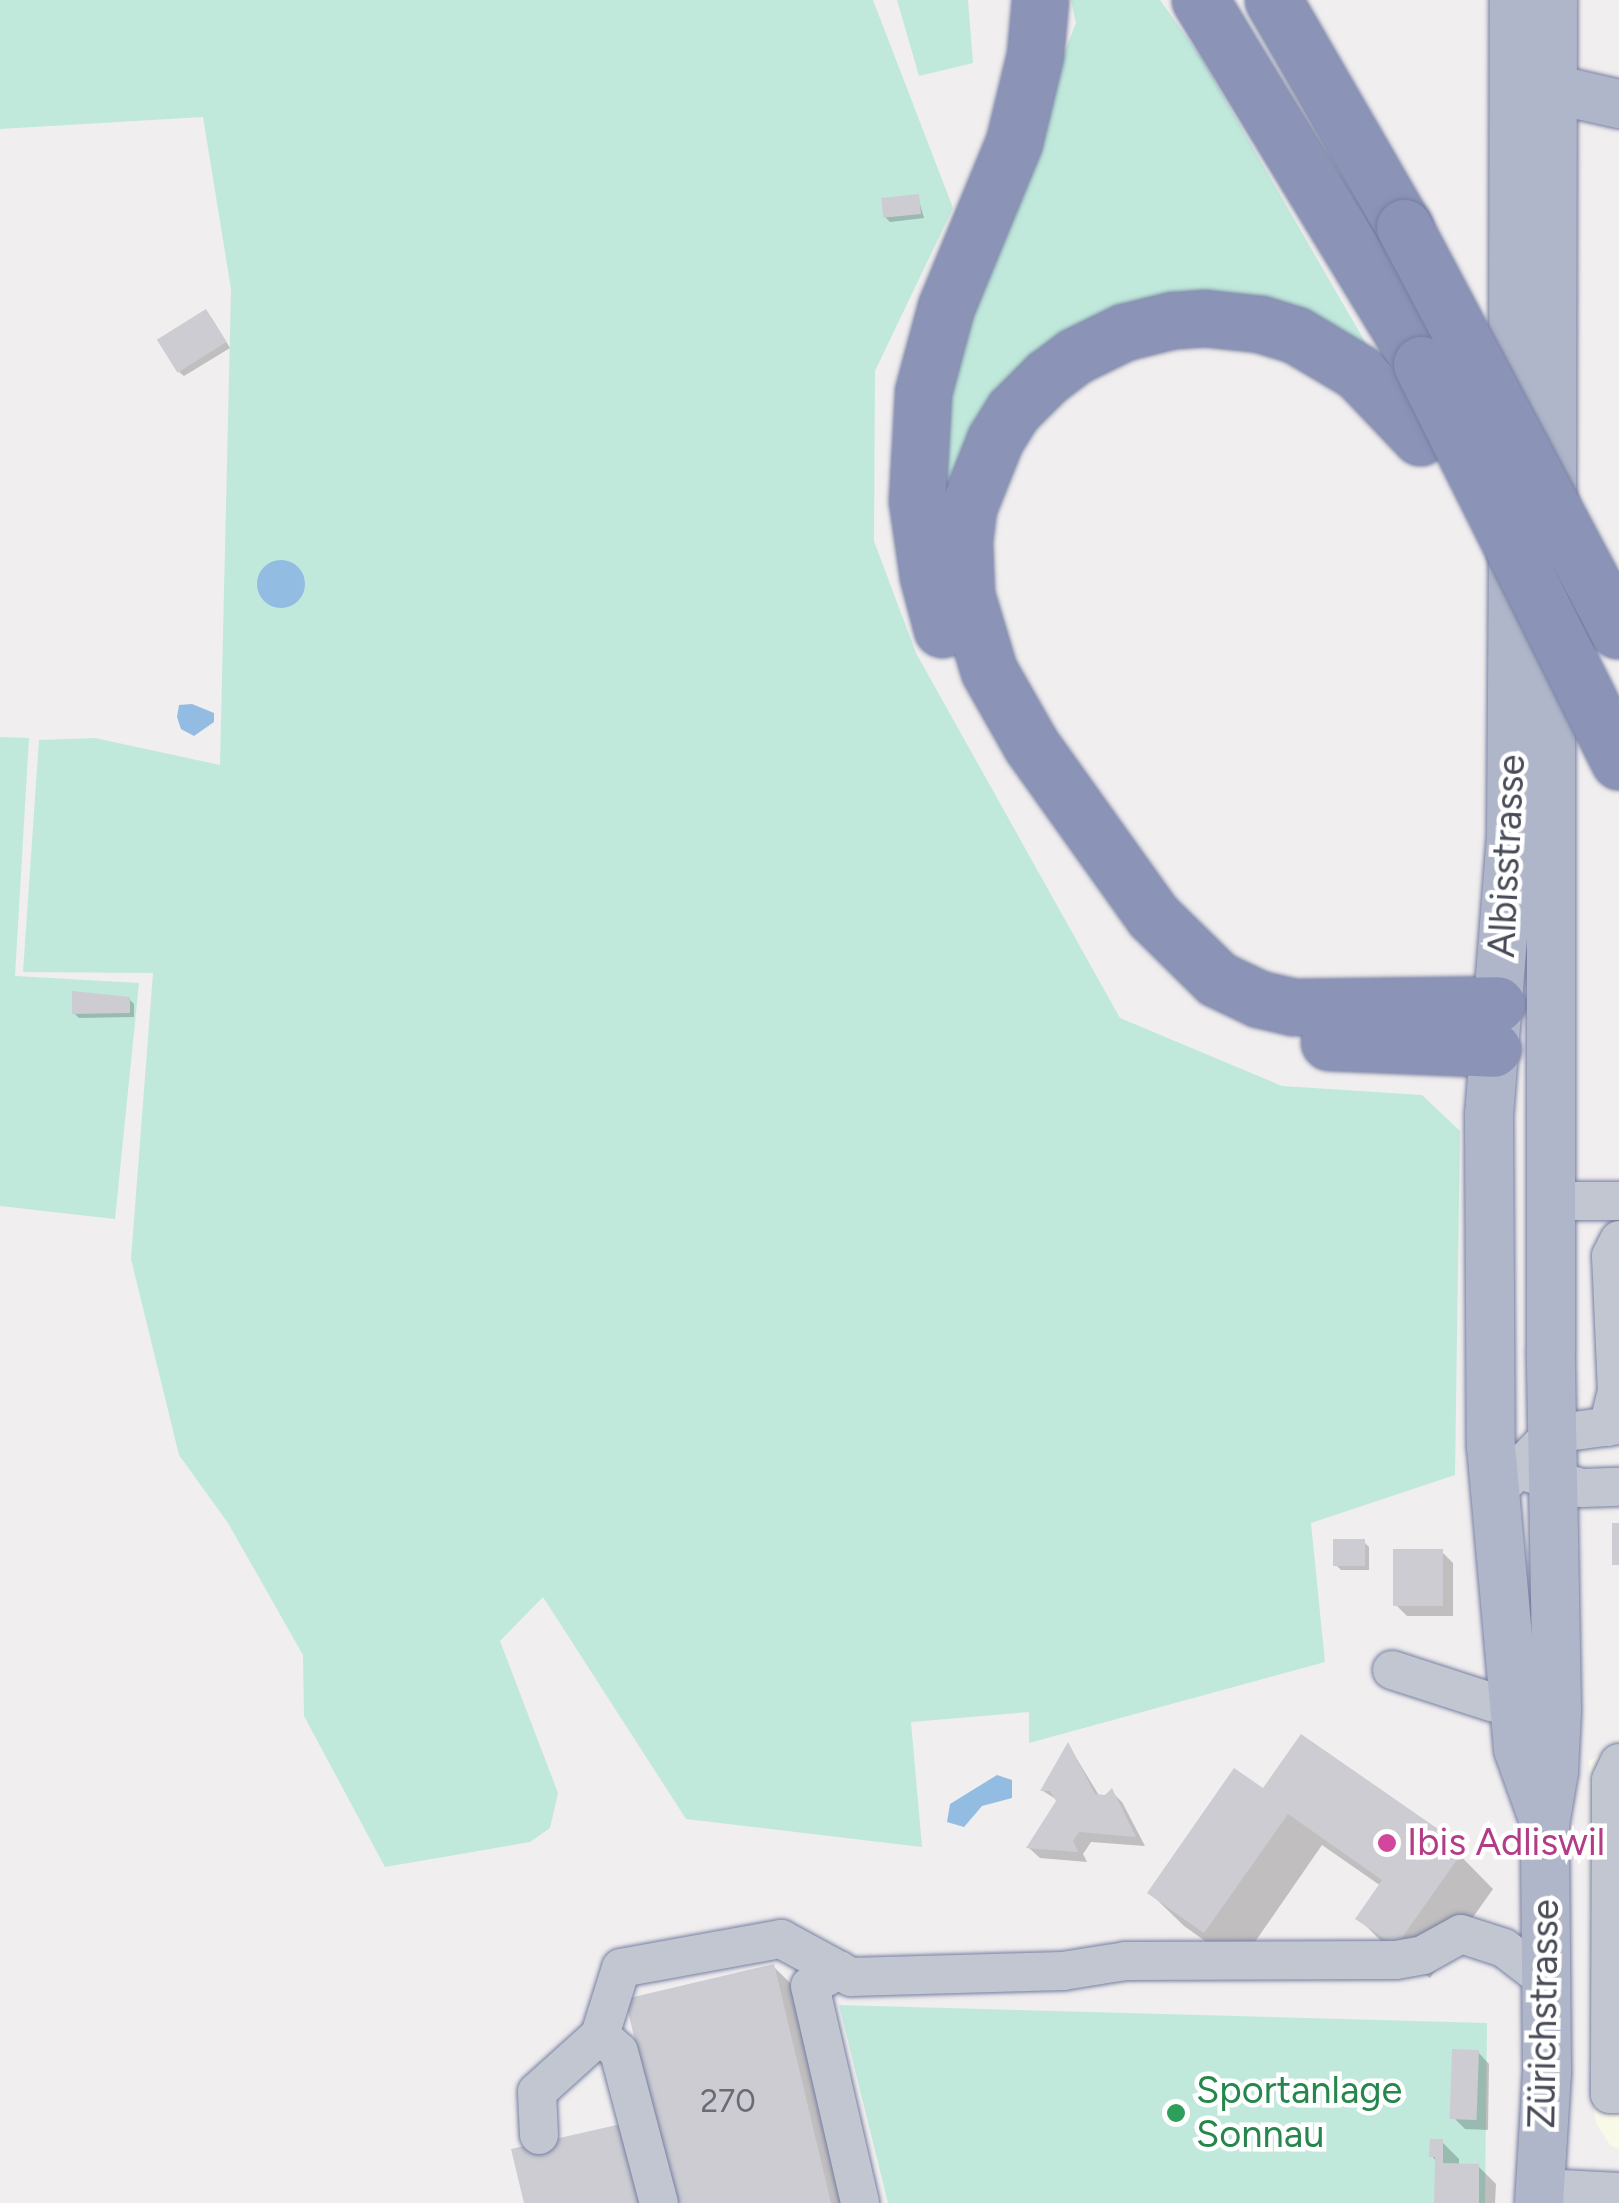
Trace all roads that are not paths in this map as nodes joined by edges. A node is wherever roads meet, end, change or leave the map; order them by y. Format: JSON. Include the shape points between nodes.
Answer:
{"nodes":[{"id":1,"x":1040,"y":0,"type":"edge"},
{"id":2,"x":1200,"y":0,"type":"edge"},
{"id":3,"x":1272,"y":0,"type":"edge"},
{"id":4,"x":1514,"y":0,"type":"edge"},
{"id":5,"x":1553,"y":0,"type":"edge"},
{"id":6,"x":1533,"y":89,"type":"junction"},
{"id":7,"x":1619,"y":104,"type":"edge"},
{"id":8,"x":1522,"y":561,"type":"junction"},
{"id":9,"x":1618,"y":633,"type":"edge"},
{"id":10,"x":1619,"y":760,"type":"edge"},
{"id":11,"x":1495,"y":1027,"type":"junction"},
{"id":12,"x":1551,"y":1037,"type":"junction"},
{"id":13,"x":1550,"y":1201,"type":"junction"},
{"id":14,"x":1619,"y":1201,"type":"edge"},
{"id":15,"x":1619,"y":1240,"type":"edge"},
{"id":16,"x":1616,"y":1414,"type":"edge"},
{"id":17,"x":1552,"y":1434,"type":"junction"},
{"id":18,"x":1515,"y":1473,"type":"junction"},
{"id":19,"x":1619,"y":1487,"type":"edge"},
{"id":20,"x":1557,"y":1550,"type":"junction"},
{"id":21,"x":1497,"y":1551,"type":"junction"},
{"id":22,"x":1392,"y":1670,"type":"dead end"},
{"id":23,"x":1520,"y":1718,"type":"junction"},
{"id":24,"x":1619,"y":1763,"type":"edge"},
{"id":25,"x":838,"y":1970,"type":"junction"},
{"id":26,"x":1547,"y":1981,"type":"junction"},
{"id":27,"x":600,"y":2035,"type":"junction"},
{"id":28,"x":1619,"y":2094,"type":"edge"},
{"id":29,"x":539,"y":2135,"type":"dead end"},
{"id":30,"x":1619,"y":2192,"type":"edge"},
{"id":31,"x":1540,"y":2196,"type":"edge"},
{"id":32,"x":659,"y":2203,"type":"edge"},
{"id":33,"x":860,"y":2203,"type":"edge"}],
"edges":[{"from":1,"to":11,"type":"highway","via":[[1018,129],[942,320],[918,434],[917,501],[928,576],[979,718],[1121,923],[1162,972],[1212,1012],[1286,1038]]},
{"from":2,"to":8,"type":"highway","bridge":true,"via":[[1421,364]]},
{"from":3,"to":9,"type":"highway","bridge":true,"via":[[1404,227]]},
{"from":4,"to":6,"type":"main road","name":"Albisstrasse"},
{"from":5,"to":6,"type":"main road","name":"Albisstrasse"},
{"from":6,"to":7,"type":"main road"},
{"from":6,"to":11,"type":"main road","name":"Albisstrasse","via":[[1513,787]]},
{"from":6,"to":12,"type":"main road","name":"Albisstrasse"},
{"from":8,"to":10,"type":"highway","bridge":true},
{"from":8,"to":11,"type":"highway","bridge":true,"via":[[1366,379],[1296,335],[1205,318],[1124,332],[1048,376],[995,440],[968,508],[964,542],[966,595],[989,671],[1031,745],[1154,916],[1217,979],[1294,1008]]},
{"from":11,"to":12,"type":"main road"},
{"from":11,"to":18,"type":"main road","name":"Albisstrasse","via":[[1487,1273]]},
{"from":12,"to":13,"type":"main road","name":"Albisstrasse"},
{"from":13,"to":14,"type":"street"},
{"from":13,"to":17,"type":"main road","name":"Albisstrasse"},
{"from":15,"to":16,"type":"street","via":[[1611,1256]]},
{"from":16,"to":17,"type":"street"},
{"from":17,"to":18,"type":"main road","name":"Albisstrasse"},
{"from":18,"to":19,"type":"street"},
{"from":18,"to":20,"type":"main road","name":"Albisstrasse"},
{"from":18,"to":21,"type":"main road","name":"Albisstrasse"},
{"from":20,"to":21,"type":"street","via":[[1526,1534]]},
{"from":20,"to":23,"type":"main road","name":"Albisstrasse"},
{"from":21,"to":23,"type":"main road","name":"Albisstrasse"},
{"from":22,"to":23,"type":"street"},
{"from":23,"to":26,"type":"main road","name":"Zürichstrasse","via":[[1545,1824]]},
{"from":24,"to":28,"type":"street","via":[[1611,1780],[1610,2035],[1610,2094]]},
{"from":25,"to":26,"type":"street","via":[[851,1977],[1063,1971],[1126,1961],[1396,1960],[1461,1934],[1504,1948]]},
{"from":25,"to":27,"type":"street","via":[[781,1939],[621,1968]]},
{"from":25,"to":33,"type":"street","via":[[810,1986]]},
{"from":26,"to":31,"type":"main road","name":"Zürichstrasse"},
{"from":27,"to":29,"type":"street","via":[[537,2092]]},
{"from":27,"to":32,"type":"street","via":[[619,2052]]},
{"from":30,"to":31,"type":"street"}]}
